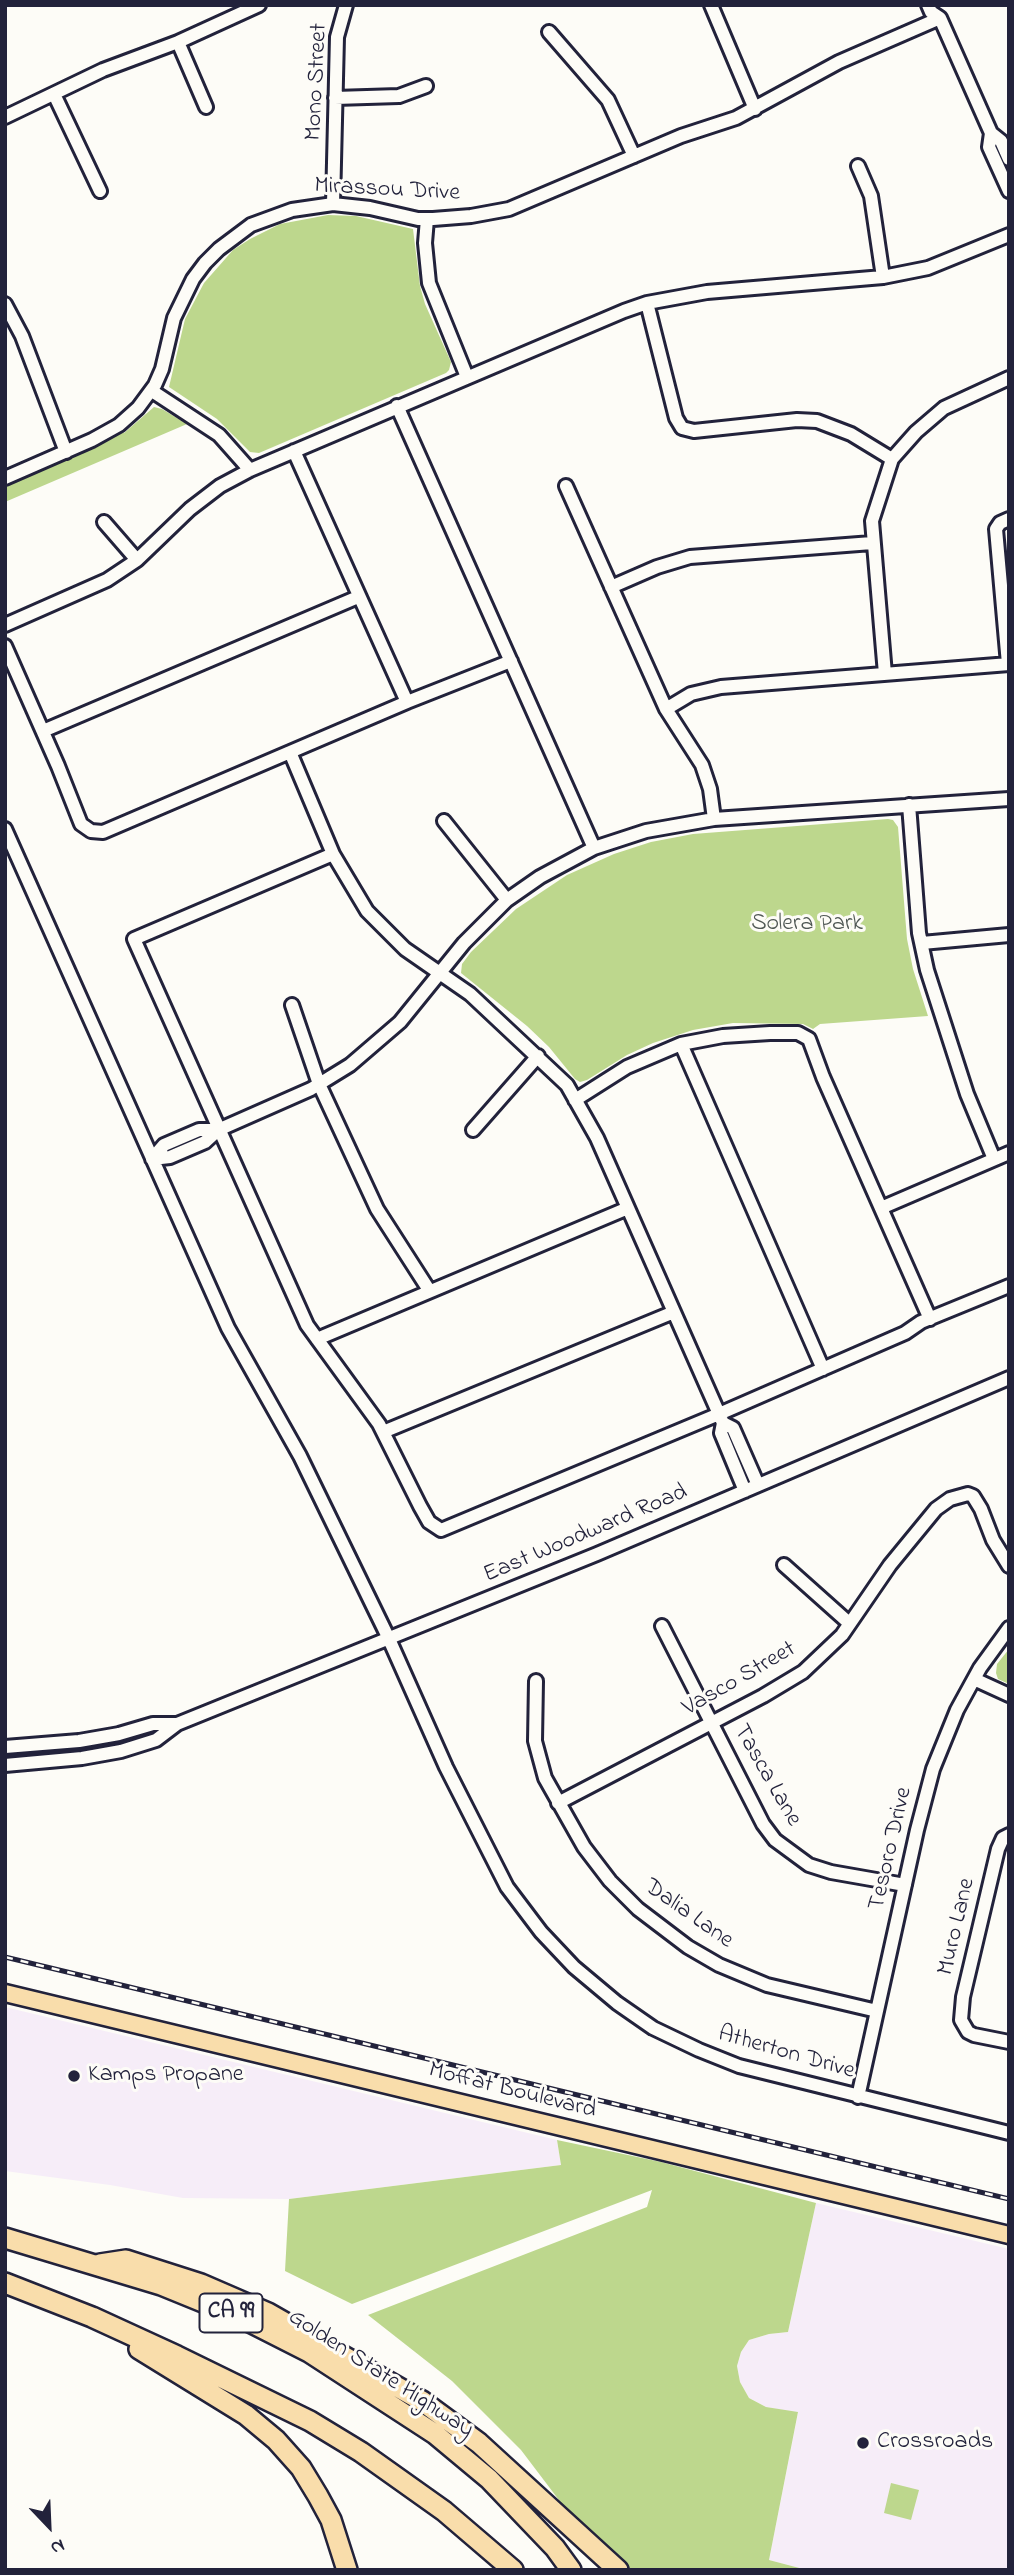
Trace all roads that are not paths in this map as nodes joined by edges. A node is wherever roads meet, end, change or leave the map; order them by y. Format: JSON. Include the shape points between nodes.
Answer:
{"nodes":[{"id":1,"x":259,"y":5,"type":"edge"},
{"id":2,"x":346,"y":5,"type":"edge"},
{"id":3,"x":711,"y":5,"type":"edge"},
{"id":4,"x":928,"y":5,"type":"edge"},
{"id":5,"x":941,"y":12,"type":"edge"},
{"id":6,"x":549,"y":32,"type":"dead end"},
{"id":7,"x":178,"y":43,"type":"junction"},
{"id":8,"x":426,"y":86,"type":"dead end"},
{"id":9,"x":54,"y":94,"type":"junction"},
{"id":10,"x":335,"y":97,"type":"junction"},
{"id":11,"x":206,"y":107,"type":"dead end"},
{"id":12,"x":755,"y":108,"type":"junction"},
{"id":13,"x":5,"y":117,"type":"edge"},
{"id":14,"x":991,"y":133,"type":"junction"},
{"id":15,"x":634,"y":156,"type":"junction"},
{"id":16,"x":1009,"y":159,"type":"edge"},
{"id":17,"x":858,"y":166,"type":"dead end"},
{"id":18,"x":100,"y":191,"type":"dead end"},
{"id":19,"x":1009,"y":191,"type":"edge"},
{"id":20,"x":333,"y":204,"type":"junction"},
{"id":21,"x":427,"y":219,"type":"junction"},
{"id":22,"x":1009,"y":235,"type":"edge"},
{"id":23,"x":883,"y":277,"type":"junction"},
{"id":24,"x":647,"y":303,"type":"junction"},
{"id":25,"x":5,"y":304,"type":"edge"},
{"id":26,"x":467,"y":377,"type":"junction"},
{"id":27,"x":1009,"y":378,"type":"edge"},
{"id":28,"x":152,"y":391,"type":"junction"},
{"id":29,"x":397,"y":406,"type":"junction"},
{"id":30,"x":66,"y":452,"type":"junction"},
{"id":31,"x":294,"y":452,"type":"junction"},
{"id":32,"x":892,"y":459,"type":"junction"},
{"id":33,"x":250,"y":470,"type":"junction"},
{"id":34,"x":5,"y":478,"type":"edge"},
{"id":35,"x":566,"y":486,"type":"dead end"},
{"id":36,"x":1009,"y":519,"type":"edge"},
{"id":37,"x":104,"y":522,"type":"dead end"},
{"id":38,"x":872,"y":543,"type":"junction"},
{"id":39,"x":136,"y":560,"type":"junction"},
{"id":40,"x":611,"y":587,"type":"junction"},
{"id":41,"x":358,"y":597,"type":"junction"},
{"id":42,"x":5,"y":625,"type":"edge"},
{"id":43,"x":5,"y":646,"type":"edge"},
{"id":44,"x":511,"y":661,"type":"junction"},
{"id":45,"x":1008,"y":664,"type":"edge"},
{"id":46,"x":885,"y":674,"type":"junction"},
{"id":47,"x":407,"y":702,"type":"junction"},
{"id":48,"x":666,"y":709,"type":"junction"},
{"id":49,"x":43,"y":731,"type":"junction"},
{"id":50,"x":290,"y":752,"type":"junction"},
{"id":51,"x":1009,"y":799,"type":"edge"},
{"id":52,"x":909,"y":805,"type":"junction"},
{"id":53,"x":714,"y":819,"type":"junction"},
{"id":54,"x":444,"y":821,"type":"dead end"},
{"id":55,"x":5,"y":829,"type":"edge"},
{"id":56,"x":594,"y":848,"type":"junction"},
{"id":57,"x":333,"y":854,"type":"junction"},
{"id":58,"x":12,"y":859,"type":"edge"},
{"id":59,"x":507,"y":900,"type":"junction"},
{"id":60,"x":1009,"y":935,"type":"edge"},
{"id":61,"x":922,"y":943,"type":"junction"},
{"id":62,"x":439,"y":975,"type":"junction"},
{"id":63,"x":292,"y":1005,"type":"dead end"},
{"id":64,"x":681,"y":1044,"type":"junction"},
{"id":65,"x":538,"y":1056,"type":"junction"},
{"id":66,"x":320,"y":1084,"type":"junction"},
{"id":67,"x":575,"y":1100,"type":"junction"},
{"id":68,"x":218,"y":1129,"type":"junction"},
{"id":69,"x":473,"y":1130,"type":"dead end"},
{"id":70,"x":1009,"y":1153,"type":"edge"},
{"id":71,"x":152,"y":1159,"type":"junction"},
{"id":72,"x":994,"y":1159,"type":"junction"},
{"id":73,"x":628,"y":1208,"type":"junction"},
{"id":74,"x":881,"y":1208,"type":"junction"},
{"id":75,"x":1009,"y":1286,"type":"edge"},
{"id":76,"x":429,"y":1290,"type":"junction"},
{"id":77,"x":674,"y":1312,"type":"junction"},
{"id":78,"x":930,"y":1319,"type":"junction"},
{"id":79,"x":317,"y":1339,"type":"junction"},
{"id":80,"x":823,"y":1369,"type":"junction"},
{"id":81,"x":1009,"y":1378,"type":"edge"},
{"id":82,"x":721,"y":1418,"type":"junction"},
{"id":83,"x":383,"y":1432,"type":"junction"},
{"id":84,"x":758,"y":1485,"type":"junction"},
{"id":85,"x":745,"y":1491,"type":"junction"},
{"id":86,"x":784,"y":1566,"type":"dead end"},
{"id":87,"x":1009,"y":1566,"type":"edge"},
{"id":88,"x":849,"y":1623,"type":"junction"},
{"id":89,"x":662,"y":1626,"type":"dead end"},
{"id":90,"x":1009,"y":1628,"type":"edge"},
{"id":91,"x":389,"y":1639,"type":"junction"},
{"id":92,"x":974,"y":1679,"type":"junction"},
{"id":93,"x":536,"y":1681,"type":"dead end"},
{"id":94,"x":1009,"y":1695,"type":"edge"},
{"id":95,"x":711,"y":1723,"type":"junction"},
{"id":96,"x":177,"y":1724,"type":"junction"},
{"id":97,"x":5,"y":1747,"type":"edge"},
{"id":98,"x":5,"y":1765,"type":"edge"},
{"id":99,"x":558,"y":1803,"type":"junction"},
{"id":100,"x":1009,"y":1835,"type":"edge"},
{"id":101,"x":905,"y":1885,"type":"junction"},
{"id":102,"x":5,"y":1993,"type":"edge"},
{"id":103,"x":877,"y":2011,"type":"junction"},
{"id":104,"x":1009,"y":2042,"type":"edge"},
{"id":105,"x":858,"y":2097,"type":"junction"},
{"id":106,"x":1009,"y":2133,"type":"edge"},
{"id":107,"x":1009,"y":2235,"type":"edge"},
{"id":108,"x":5,"y":2238,"type":"edge"},
{"id":109,"x":95,"y":2265,"type":"junction"},
{"id":110,"x":5,"y":2283,"type":"edge"},
{"id":111,"x":92,"y":2317,"type":"junction"},
{"id":112,"x":347,"y":2570,"type":"edge"},
{"id":113,"x":513,"y":2570,"type":"edge"},
{"id":114,"x":571,"y":2570,"type":"edge"},
{"id":115,"x":618,"y":2570,"type":"edge"}],
"edges":[{"from":1,"to":7,"type":"street"},
{"from":2,"to":10,"type":"street","name":"Mono Street","via":[[337,37]]},
{"from":3,"to":12,"type":"street"},
{"from":4,"to":5,"type":"street","via":[[931,12]]},
{"from":5,"to":12,"type":"street","name":"Mirassou Drive"},
{"from":5,"to":14,"type":"street"},
{"from":6,"to":15,"type":"street","via":[[608,100]]},
{"from":7,"to":9,"type":"street","via":[[103,70]]},
{"from":7,"to":11,"type":"street"},
{"from":8,"to":10,"type":"street","via":[[399,96]]},
{"from":9,"to":13,"type":"street"},
{"from":9,"to":18,"type":"street"},
{"from":10,"to":20,"type":"street","name":"Mono Street"},
{"from":12,"to":15,"type":"street","name":"Mirassou Drive"},
{"from":14,"to":16,"type":"street","via":[[1001,141]]},
{"from":14,"to":19,"type":"street","via":[[989,146]]},
{"from":15,"to":21,"type":"street","name":"Mirassou Drive","via":[[509,209]]},
{"from":17,"to":23,"type":"street","via":[[871,196]]},
{"from":20,"to":21,"type":"street","name":"Mirassou Drive"},
{"from":20,"to":28,"type":"street","name":"Mirassou Drive","via":[[292,209],[261,221],[234,236],[205,263],[174,318]]},
{"from":21,"to":26,"type":"street","via":[[429,283]]},
{"from":22,"to":23,"type":"street","via":[[928,268]]},
{"from":23,"to":24,"type":"street","via":[[707,292]]},
{"from":24,"to":26,"type":"street"},
{"from":24,"to":32,"type":"street","via":[[682,428],[694,431],[817,421],[851,434]]},
{"from":25,"to":30,"type":"street","via":[[22,336]]},
{"from":26,"to":29,"type":"street"},
{"from":27,"to":32,"type":"street","via":[[944,408]]},
{"from":28,"to":30,"type":"street","name":"Mirassou Drive","via":[[119,425]]},
{"from":28,"to":33,"type":"street","via":[[219,435]]},
{"from":29,"to":31,"type":"street"},
{"from":29,"to":44,"type":"street"},
{"from":30,"to":34,"type":"street","name":"Mirassou Drive"},
{"from":31,"to":33,"type":"street"},
{"from":31,"to":41,"type":"street"},
{"from":32,"to":38,"type":"street","via":[[876,504]]},
{"from":33,"to":39,"type":"street","via":[[190,509]]},
{"from":35,"to":40,"type":"street"},
{"from":36,"to":45,"type":"street","via":[[996,529]]},
{"from":37,"to":39,"type":"street"},
{"from":38,"to":40,"type":"street","via":[[690,558]]},
{"from":38,"to":46,"type":"street"},
{"from":39,"to":42,"type":"street","via":[[107,580]]},
{"from":40,"to":48,"type":"street"},
{"from":41,"to":47,"type":"street"},
{"from":41,"to":49,"type":"street"},
{"from":43,"to":49,"type":"street"},
{"from":44,"to":47,"type":"street"},
{"from":44,"to":56,"type":"street"},
{"from":45,"to":46,"type":"street"},
{"from":46,"to":48,"type":"street","via":[[721,687],[691,694]]},
{"from":47,"to":50,"type":"street"},
{"from":48,"to":53,"type":"street","via":[[702,765]]},
{"from":49,"to":50,"type":"street","via":[[81,824],[91,831],[103,832]]},
{"from":50,"to":57,"type":"street"},
{"from":51,"to":52,"type":"street"},
{"from":52,"to":53,"type":"street"},
{"from":52,"to":61,"type":"street"},
{"from":53,"to":56,"type":"street","via":[[646,831]]},
{"from":54,"to":59,"type":"street"},
{"from":55,"to":58,"type":"street","name":"Atherton Drive"},
{"from":56,"to":59,"type":"street"},
{"from":57,"to":62,"type":"street","via":[[368,911]]},
{"from":57,"to":68,"type":"street","via":[[134,939]]},
{"from":58,"to":71,"type":"street","name":"Atherton Drive"},
{"from":59,"to":62,"type":"street"},
{"from":60,"to":61,"type":"street"},
{"from":61,"to":72,"type":"street","via":[[967,1094]]},
{"from":62,"to":65,"type":"street","via":[[470,994]]},
{"from":62,"to":66,"type":"street","via":[[400,1022]]},
{"from":63,"to":66,"type":"street"},
{"from":64,"to":67,"type":"street","via":[[627,1067]]},
{"from":64,"to":74,"type":"street","via":[[770,1033],[798,1033],[809,1039]]},
{"from":64,"to":80,"type":"street"},
{"from":65,"to":67,"type":"street","via":[[567,1085]]},
{"from":65,"to":69,"type":"street"},
{"from":66,"to":68,"type":"street"},
{"from":66,"to":76,"type":"street","via":[[377,1209]]},
{"from":67,"to":73,"type":"street"},
{"from":68,"to":71,"type":"street","via":[[199,1130],[164,1144]]},
{"from":68,"to":79,"type":"street"},
{"from":70,"to":72,"type":"street"},
{"from":71,"to":91,"type":"street","name":"Atherton Drive","via":[[228,1328],[300,1456]]},
{"from":72,"to":74,"type":"street"},
{"from":73,"to":76,"type":"street"},
{"from":73,"to":77,"type":"street"},
{"from":74,"to":78,"type":"street"},
{"from":75,"to":78,"type":"street"},
{"from":76,"to":79,"type":"street"},
{"from":77,"to":82,"type":"street"},
{"from":77,"to":83,"type":"street"},
{"from":78,"to":80,"type":"street"},
{"from":79,"to":83,"type":"street"},
{"from":80,"to":82,"type":"street"},
{"from":81,"to":84,"type":"street","name":"East Woodward Road"},
{"from":82,"to":83,"type":"street","via":[[441,1530],[419,1506]]},
{"from":82,"to":84,"type":"street","via":[[733,1427]]},
{"from":82,"to":85,"type":"street","via":[[721,1433]]},
{"from":84,"to":85,"type":"street","name":"East Woodward Road"},
{"from":85,"to":91,"type":"street","name":"East Woodward Road"},
{"from":86,"to":88,"type":"street"},
{"from":87,"to":88,"type":"street","name":"Vasco Street","via":[[973,1496],[950,1499],[936,1509],[890,1565]]},
{"from":88,"to":95,"type":"street","name":"Vasco Street","via":[[803,1672]]},
{"from":89,"to":95,"type":"street","name":"Tasca Lane"},
{"from":90,"to":92,"type":"street","name":"Tesoro Drive"},
{"from":91,"to":96,"type":"street","name":"East Woodward Road"},
{"from":91,"to":105,"type":"street","name":"Atherton Drive","via":[[446,1767],[507,1887],[574,1967],[653,2028],[699,2050],[739,2066]]},
{"from":92,"to":94,"type":"street"},
{"from":92,"to":101,"type":"street","name":"Tesoro Drive","via":[[933,1769]]},
{"from":93,"to":99,"type":"street","name":"Dalia Lane","via":[[536,1741],[545,1778]]},
{"from":95,"to":99,"type":"street","name":"Vasco Street"},
{"from":95,"to":101,"type":"street","name":"Tasca Lane","via":[[775,1840],[809,1865]]},
{"from":96,"to":97,"type":"street","name":"East Woodward Road","via":[[153,1724],[79,1741]]},
{"from":96,"to":98,"type":"street","name":"East Woodward Road","via":[[156,1740],[121,1751]]},
{"from":99,"to":103,"type":"street","name":"Dalia Lane","via":[[610,1881],[688,1947],[767,1985]]},
{"from":100,"to":104,"type":"street","name":"Muro Lane","via":[[998,1849],[961,2020],[968,2032]]},
{"from":101,"to":103,"type":"street","name":"Tesoro Drive"},
{"from":102,"to":107,"type":"main road","name":"Moffat Boulevard"},
{"from":103,"to":105,"type":"street","name":"Tesoro Drive"},
{"from":105,"to":106,"type":"street","name":"Atherton Drive"},
{"from":108,"to":109,"type":"highway","name":"Golden State Highway","number":"CA 99"},
{"from":109,"to":114,"type":"highway","name":"Golden State Highway","number":"CA 99","via":[[161,2285],[309,2352],[444,2441],[489,2479]]},
{"from":109,"to":115,"type":"highway","via":[[126,2260],[201,2284],[268,2313],[422,2400],[478,2443]]},
{"from":110,"to":111,"type":"highway","number":"CA 99"},
{"from":111,"to":112,"type":"highway","via":[[228,2403],[276,2440],[318,2496]]},
{"from":111,"to":113,"type":"highway","number":"CA 99","via":[[310,2421],[444,2511]]}]}
